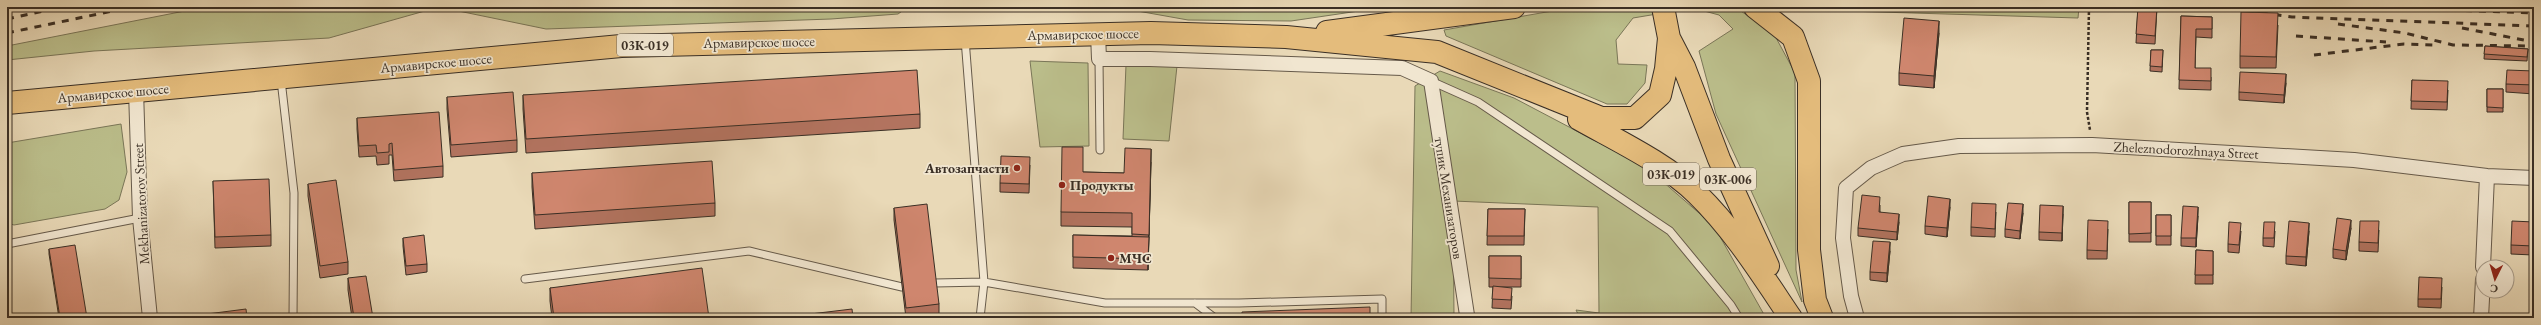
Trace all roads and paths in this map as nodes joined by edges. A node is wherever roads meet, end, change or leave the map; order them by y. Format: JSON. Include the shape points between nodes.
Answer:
{"nodes":[{"id":1,"x":1514,"y":7,"type":"edge"},
{"id":2,"x":1663,"y":7,"type":"edge"},
{"id":3,"x":1755,"y":7,"type":"edge"},
{"id":4,"x":2089,"y":7,"type":"edge"},
{"id":5,"x":1098,"y":33,"type":"junction"},
{"id":6,"x":965,"y":37,"type":"junction"},
{"id":7,"x":1286,"y":37,"type":"junction"},
{"id":8,"x":1668,"y":38,"type":"junction"},
{"id":9,"x":1099,"y":59,"type":"junction"},
{"id":10,"x":281,"y":78,"type":"junction"},
{"id":11,"x":1507,"y":80,"type":"junction"},
{"id":12,"x":1430,"y":81,"type":"junction"},
{"id":13,"x":136,"y":90,"type":"junction"},
{"id":14,"x":7,"y":103,"type":"edge"},
{"id":15,"x":2092,"y":145,"type":"junction"},
{"id":16,"x":1100,"y":150,"type":"dead end"},
{"id":17,"x":2487,"y":176,"type":"junction"},
{"id":18,"x":2534,"y":178,"type":"edge"},
{"id":19,"x":140,"y":218,"type":"junction"},
{"id":20,"x":7,"y":244,"type":"edge"},
{"id":21,"x":2484,"y":259,"type":"edge"},
{"id":22,"x":525,"y":279,"type":"dead end"},
{"id":23,"x":984,"y":282,"type":"junction"},
{"id":24,"x":935,"y":283,"type":"edge"},
{"id":25,"x":902,"y":287,"type":"edge"},
{"id":26,"x":2482,"y":299,"type":"edge"},
{"id":27,"x":1195,"y":303,"type":"junction"},
{"id":28,"x":1467,"y":314,"type":"dead end"},
{"id":29,"x":150,"y":318,"type":"edge"},
{"id":30,"x":293,"y":318,"type":"edge"},
{"id":31,"x":980,"y":318,"type":"edge"},
{"id":32,"x":1215,"y":318,"type":"edge"},
{"id":33,"x":1382,"y":318,"type":"edge"},
{"id":34,"x":1738,"y":318,"type":"edge"},
{"id":35,"x":1791,"y":318,"type":"edge"},
{"id":36,"x":1822,"y":318,"type":"edge"},
{"id":37,"x":1857,"y":318,"type":"edge"},
{"id":38,"x":2481,"y":318,"type":"edge"}],
"edges":[{"from":1,"to":7,"type":"main road"},
{"from":2,"to":8,"type":"main road","number":"03К-006"},
{"from":3,"to":36,"type":"main road","via":[[1793,37],[1808,81],[1809,250],[1815,300]]},
{"from":4,"to":15,"type":"path","via":[[2088,112]]},
{"from":5,"to":6,"type":"main road","name":"Армавирское шоссе","number":"03К-019"},
{"from":5,"to":7,"type":"main road","name":"Армавирское шоссе","number":"03К-019"},
{"from":5,"to":9,"type":"street"},
{"from":6,"to":10,"type":"main road","name":"Армавирское шоссе","number":"03К-019","via":[[621,46]]},
{"from":6,"to":23,"type":"lane"},
{"from":7,"to":11,"type":"main road","name":"Армавирское шоссе","number":"03К-019","via":[[1437,52]]},
{"from":8,"to":11,"type":"main road","via":[[1666,69],[1660,94],[1635,118],[1601,118]]},
{"from":8,"to":35,"type":"main road","number":"03К-006","via":[[1684,67],[1719,159]]},
{"from":9,"to":12,"type":"street","via":[[1402,68]]},
{"from":9,"to":16,"type":"lane"},
{"from":10,"to":13,"type":"main road","name":"Армавирское шоссе","number":"03К-019"},
{"from":10,"to":30,"type":"lane","via":[[294,193]]},
{"from":11,"to":35,"type":"main road","number":"03К-019","via":[[1645,156],[1696,193],[1737,239]]},
{"from":12,"to":28,"type":"street","name":"тупик Механизаторов"},
{"from":12,"to":34,"type":"lane","via":[[1478,102],[1670,231],[1731,305]]},
{"from":13,"to":14,"type":"main road","name":"Армавирское шоссе","number":"03К-019"},
{"from":13,"to":19,"type":"street","name":"Mekhanizatorov Street"},
{"from":15,"to":17,"type":"street","name":"Zheleznodorozhnaya Street","via":[[2354,160]]},
{"from":15,"to":37,"type":"street","name":"Zheleznodorozhnaya Street","via":[[1959,146],[1903,154],[1871,168],[1846,188],[1843,238],[1851,296]]},
{"from":17,"to":18,"type":"street","name":"Zheleznodorozhnaya Street"},
{"from":17,"to":21,"type":"street"},
{"from":19,"to":20,"type":"lane"},
{"from":19,"to":29,"type":"street","name":"Mekhanizatorov Street"},
{"from":22,"to":25,"type":"lane","via":[[749,251]]},
{"from":23,"to":24,"type":"lane"},
{"from":23,"to":27,"type":"lane","via":[[1105,303]]},
{"from":23,"to":31,"type":"lane"},
{"from":26,"to":38,"type":"street"},
{"from":27,"to":32,"type":"lane"},
{"from":27,"to":33,"type":"lane","via":[[1382,298]]}]}
